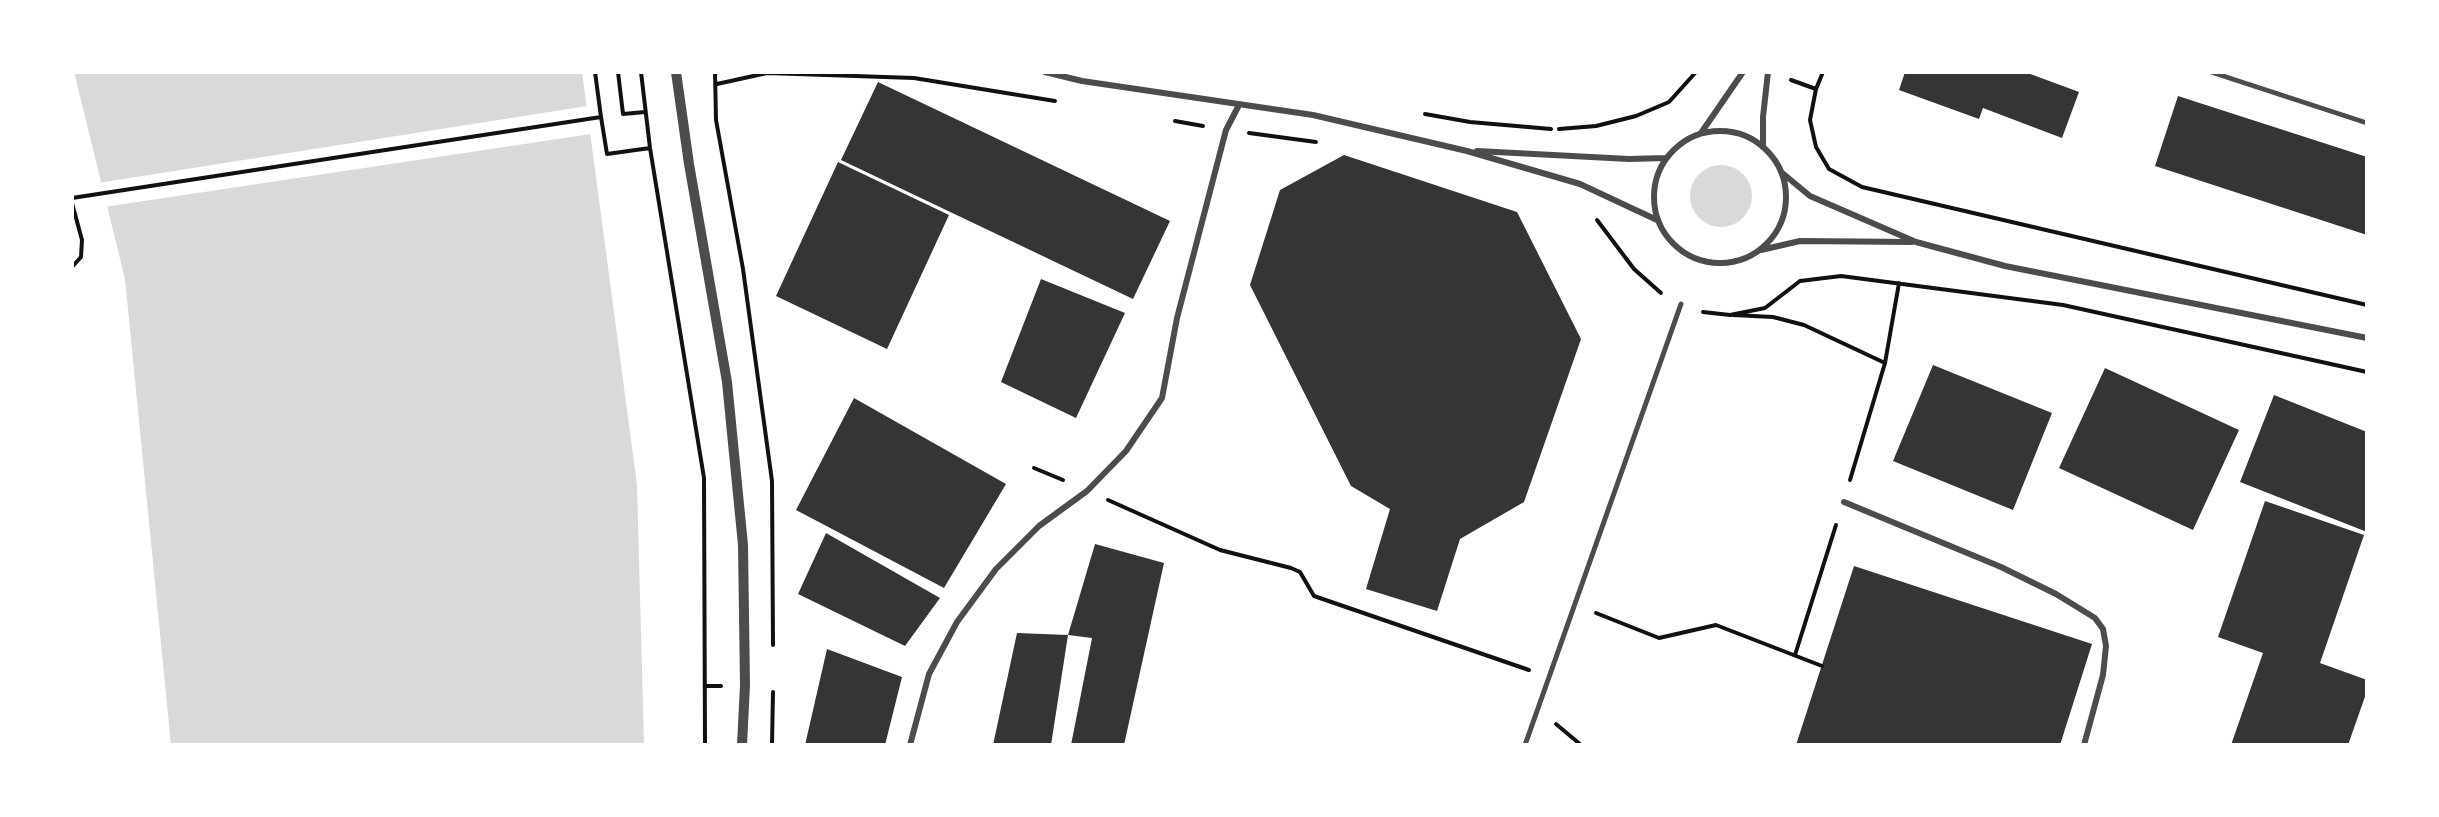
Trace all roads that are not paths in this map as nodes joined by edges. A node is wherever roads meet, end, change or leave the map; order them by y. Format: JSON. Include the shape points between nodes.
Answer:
{"nodes":[{"id":1,"x":676,"y":72,"type":"edge"},
{"id":2,"x":1047,"y":72,"type":"edge"},
{"id":3,"x":1085,"y":72,"type":"edge"},
{"id":4,"x":1743,"y":72,"type":"edge"},
{"id":5,"x":1768,"y":72,"type":"edge"},
{"id":6,"x":2211,"y":72,"type":"edge"},
{"id":7,"x":2218,"y":73,"type":"edge"},
{"id":8,"x":1082,"y":81,"type":"junction"},
{"id":9,"x":1239,"y":105,"type":"junction"},
{"id":10,"x":2367,"y":123,"type":"edge"},
{"id":11,"x":1701,"y":134,"type":"junction"},
{"id":12,"x":1763,"y":147,"type":"junction"},
{"id":13,"x":1467,"y":151,"type":"junction"},
{"id":14,"x":1666,"y":158,"type":"junction"},
{"id":15,"x":1781,"y":172,"type":"junction"},
{"id":16,"x":1657,"y":220,"type":"junction"},
{"id":17,"x":1916,"y":242,"type":"junction"},
{"id":18,"x":1761,"y":250,"type":"junction"},
{"id":19,"x":1681,"y":304,"type":"road end"},
{"id":20,"x":2367,"y":338,"type":"edge"},
{"id":21,"x":1844,"y":502,"type":"road end"},
{"id":22,"x":742,"y":745,"type":"edge"},
{"id":23,"x":910,"y":745,"type":"edge"},
{"id":24,"x":1525,"y":745,"type":"edge"},
{"id":25,"x":2084,"y":745,"type":"edge"}],
"edges":[{"from":1,"to":22,"type":"street","via":[[727,382],[739,498],[745,685]]},
{"from":2,"to":8,"type":"street"},
{"from":3,"to":8,"type":"street"},
{"from":4,"to":11,"type":"street"},
{"from":5,"to":12,"type":"street"},
{"from":6,"to":7,"type":"lane"},
{"from":7,"to":10,"type":"lane"},
{"from":8,"to":9,"type":"street"},
{"from":9,"to":13,"type":"street","via":[[1312,115]]},
{"from":9,"to":23,"type":"street","via":[[1226,130],[1177,318],[1162,398],[1126,451],[996,569],[957,622],[929,674]]},
{"from":11,"to":12,"type":"street","via":[[1734,132]]},
{"from":11,"to":14,"type":"street","via":[[1685,140]]},
{"from":12,"to":15,"type":"street"},
{"from":13,"to":14,"type":"street"},
{"from":13,"to":16,"type":"street","via":[[1580,184]]},
{"from":14,"to":16,"type":"street","via":[[1654,188]]},
{"from":15,"to":17,"type":"street","via":[[1810,196]]},
{"from":15,"to":18,"type":"street","via":[[1786,193],[1784,214],[1776,234]]},
{"from":16,"to":18,"type":"street","via":[[1675,246],[1702,261],[1732,262]]},
{"from":17,"to":18,"type":"street","via":[[1800,241]]},
{"from":17,"to":20,"type":"street","via":[[2004,266]]},
{"from":19,"to":24,"type":"street"},
{"from":21,"to":25,"type":"street","via":[[2001,567],[2095,618],[2103,629],[2106,646],[2103,675]]}]}
